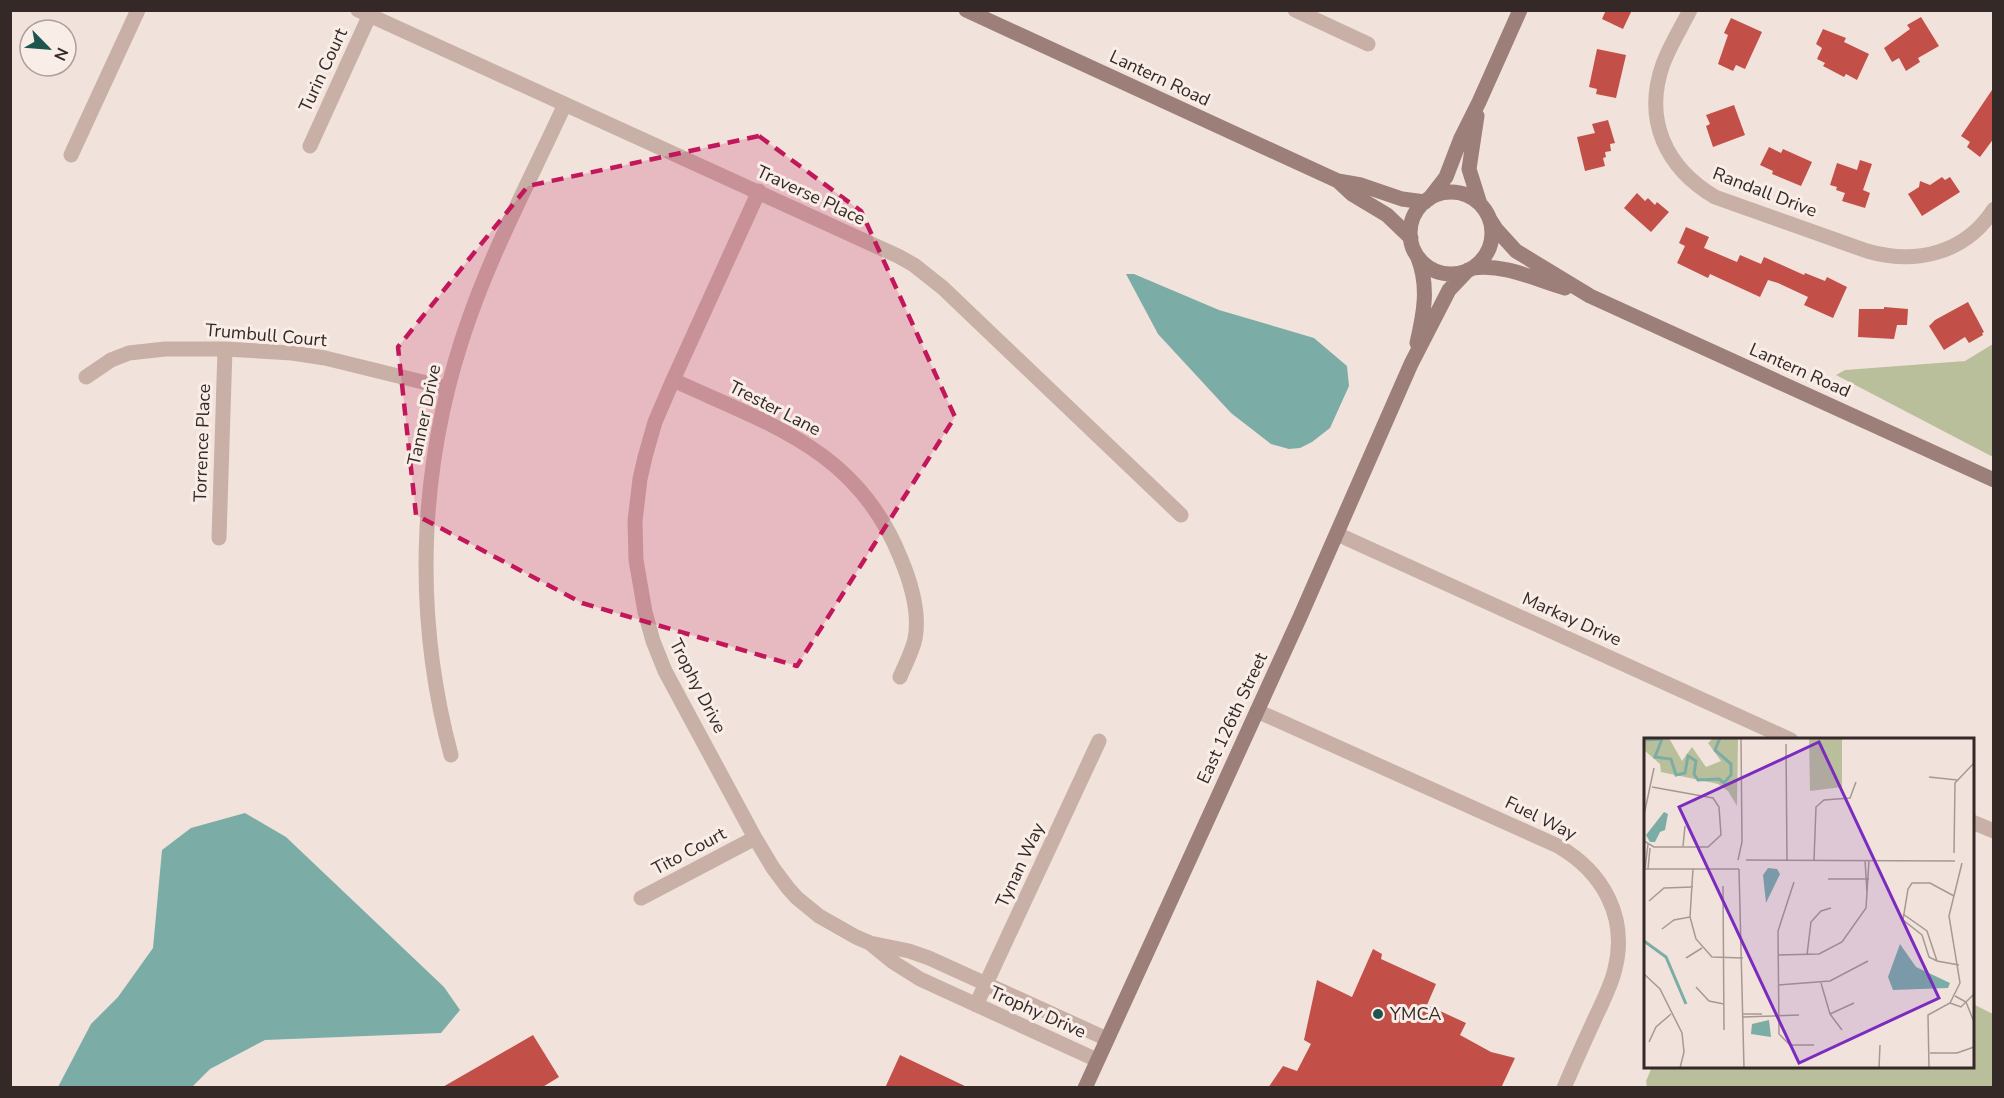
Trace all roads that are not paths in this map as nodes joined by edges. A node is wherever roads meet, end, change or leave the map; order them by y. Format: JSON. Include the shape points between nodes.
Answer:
{"nodes":[{"id":1,"x":138,"y":10,"type":"edge"},
{"id":2,"x":966,"y":10,"type":"edge"},
{"id":3,"x":1295,"y":10,"type":"edge"},
{"id":4,"x":1520,"y":10,"type":"edge"},
{"id":5,"x":1690,"y":10,"type":"edge"},
{"id":6,"x":366,"y":12,"type":"edge"},
{"id":7,"x":1368,"y":44,"type":"dead end"},
{"id":8,"x":1479,"y":102,"type":"junction"},
{"id":9,"x":565,"y":104,"type":"junction"},
{"id":10,"x":310,"y":146,"type":"dead end"},
{"id":11,"x":71,"y":155,"type":"dead end"},
{"id":12,"x":1338,"y":181,"type":"junction"},
{"id":13,"x":759,"y":191,"type":"junction"},
{"id":14,"x":1427,"y":201,"type":"junction"},
{"id":15,"x":1480,"y":204,"type":"junction"},
{"id":16,"x":1994,"y":209,"type":"edge"},
{"id":17,"x":1489,"y":218,"type":"junction"},
{"id":18,"x":1411,"y":238,"type":"junction"},
{"id":19,"x":1417,"y":255,"type":"junction"},
{"id":20,"x":1470,"y":269,"type":"junction"},
{"id":21,"x":1590,"y":296,"type":"junction"},
{"id":22,"x":225,"y":349,"type":"junction"},
{"id":23,"x":1411,"y":364,"type":"junction"},
{"id":24,"x":86,"y":376,"type":"dead end"},
{"id":25,"x":673,"y":380,"type":"junction"},
{"id":26,"x":447,"y":388,"type":"junction"},
{"id":27,"x":1994,"y":480,"type":"edge"},
{"id":28,"x":1181,"y":515,"type":"dead end"},
{"id":29,"x":1337,"y":534,"type":"junction"},
{"id":30,"x":219,"y":538,"type":"dead end"},
{"id":31,"x":900,"y":677,"type":"dead end"},
{"id":32,"x":1257,"y":711,"type":"junction"},
{"id":33,"x":1787,"y":738,"type":"edge"},
{"id":34,"x":1099,"y":741,"type":"dead end"},
{"id":35,"x":452,"y":755,"type":"dead end"},
{"id":36,"x":1974,"y":823,"type":"edge"},
{"id":37,"x":1994,"y":831,"type":"edge"},
{"id":38,"x":755,"y":838,"type":"junction"},
{"id":39,"x":641,"y":898,"type":"dead end"},
{"id":40,"x":870,"y":943,"type":"junction"},
{"id":41,"x":986,"y":984,"type":"junction"},
{"id":42,"x":976,"y":1005,"type":"junction"},
{"id":43,"x":1107,"y":1039,"type":"junction"},
{"id":44,"x":1097,"y":1060,"type":"junction"},
{"id":45,"x":1085,"y":1088,"type":"edge"},
{"id":46,"x":1564,"y":1088,"type":"edge"}],
"edges":[{"from":1,"to":11,"type":"street"},
{"from":2,"to":12,"type":"main road","name":"Lantern Road"},
{"from":3,"to":7,"type":"street"},
{"from":4,"to":8,"type":"main road"},
{"from":5,"to":16,"type":"street","name":"Randall Drive","via":[[1662,67],[1656,112],[1668,151],[1699,187],[1715,197],[1867,251],[1906,258],[1950,248],[1969,236]]},
{"from":6,"to":9,"type":"street","name":"Traverse Place"},
{"from":6,"to":10,"type":"street","name":"Turin Court"},
{"from":8,"to":14,"type":"main road","via":[[1446,177]]},
{"from":8,"to":15,"type":"main road","via":[[1469,169]]},
{"from":9,"to":13,"type":"street","name":"Traverse Place"},
{"from":9,"to":26,"type":"street","name":"Tanner Drive","via":[[484,280]]},
{"from":12,"to":14,"type":"main road","name":"Lantern Road","via":[[1402,199]]},
{"from":12,"to":18,"type":"main road","name":"Lantern Road","via":[[1388,215]]},
{"from":13,"to":25,"type":"street","name":"Trophy Drive"},
{"from":13,"to":28,"type":"street","name":"Traverse Place","via":[[914,265],[943,288]]},
{"from":14,"to":15,"type":"main road","via":[[1454,193]]},
{"from":14,"to":18,"type":"main road","via":[[1414,216]]},
{"from":15,"to":17,"type":"main road"},
{"from":17,"to":20,"type":"main road","via":[[1492,241],[1488,252]]},
{"from":17,"to":21,"type":"main road","name":"Lantern Road","via":[[1516,251]]},
{"from":18,"to":19,"type":"main road"},
{"from":19,"to":20,"type":"main road","via":[[1424,265],[1437,271],[1452,274]]},
{"from":19,"to":23,"type":"main road","name":"East 126th Street","via":[[1425,294]]},
{"from":20,"to":21,"type":"main road","name":"Lantern Road","via":[[1502,268]]},
{"from":20,"to":23,"type":"main road","name":"East 126th Street","via":[[1449,290]]},
{"from":21,"to":27,"type":"main road","name":"Lantern Road"},
{"from":22,"to":24,"type":"street","name":"Trumbull Court","via":[[129,353]]},
{"from":22,"to":26,"type":"street","name":"Trumbull Court","via":[[325,358]]},
{"from":22,"to":30,"type":"street","name":"Torrence Place"},
{"from":23,"to":29,"type":"main road","name":"East 126th Street"},
{"from":25,"to":31,"type":"street","name":"Trester Lane","via":[[808,444],[842,470],[870,502],[898,550],[914,602],[915,640]]},
{"from":25,"to":38,"type":"street","name":"Trophy Drive","via":[[655,422],[640,479],[634,521],[638,579],[653,641],[665,671]]},
{"from":26,"to":35,"type":"street","name":"Tanner Drive","via":[[430,479],[425,587],[431,651]]},
{"from":29,"to":32,"type":"main road","name":"East 126th Street"},
{"from":29,"to":33,"type":"street","name":"Markay Drive"},
{"from":32,"to":43,"type":"main road","name":"East 126th Street"},
{"from":32,"to":46,"type":"street","name":"Fuel Way","via":[[1558,846],[1597,877],[1614,909],[1618,956],[1611,982]]},
{"from":34,"to":41,"type":"street","name":"Tynan Way"},
{"from":36,"to":37,"type":"street"},
{"from":38,"to":39,"type":"street","name":"Tito Court"},
{"from":38,"to":40,"type":"street","name":"Trophy Drive","via":[[772,868],[797,898],[819,916]]},
{"from":40,"to":41,"type":"street","name":"Trophy Drive","via":[[919,954]]},
{"from":40,"to":42,"type":"street","name":"Trophy Drive","via":[[920,979]]},
{"from":41,"to":42,"type":"street","name":"Tynan Way"},
{"from":41,"to":43,"type":"street","name":"Trophy Drive"},
{"from":42,"to":44,"type":"street","name":"Trophy Drive"},
{"from":43,"to":44,"type":"main road","name":"East 126th Street"},
{"from":44,"to":45,"type":"main road","name":"East 126th Street"}]}
